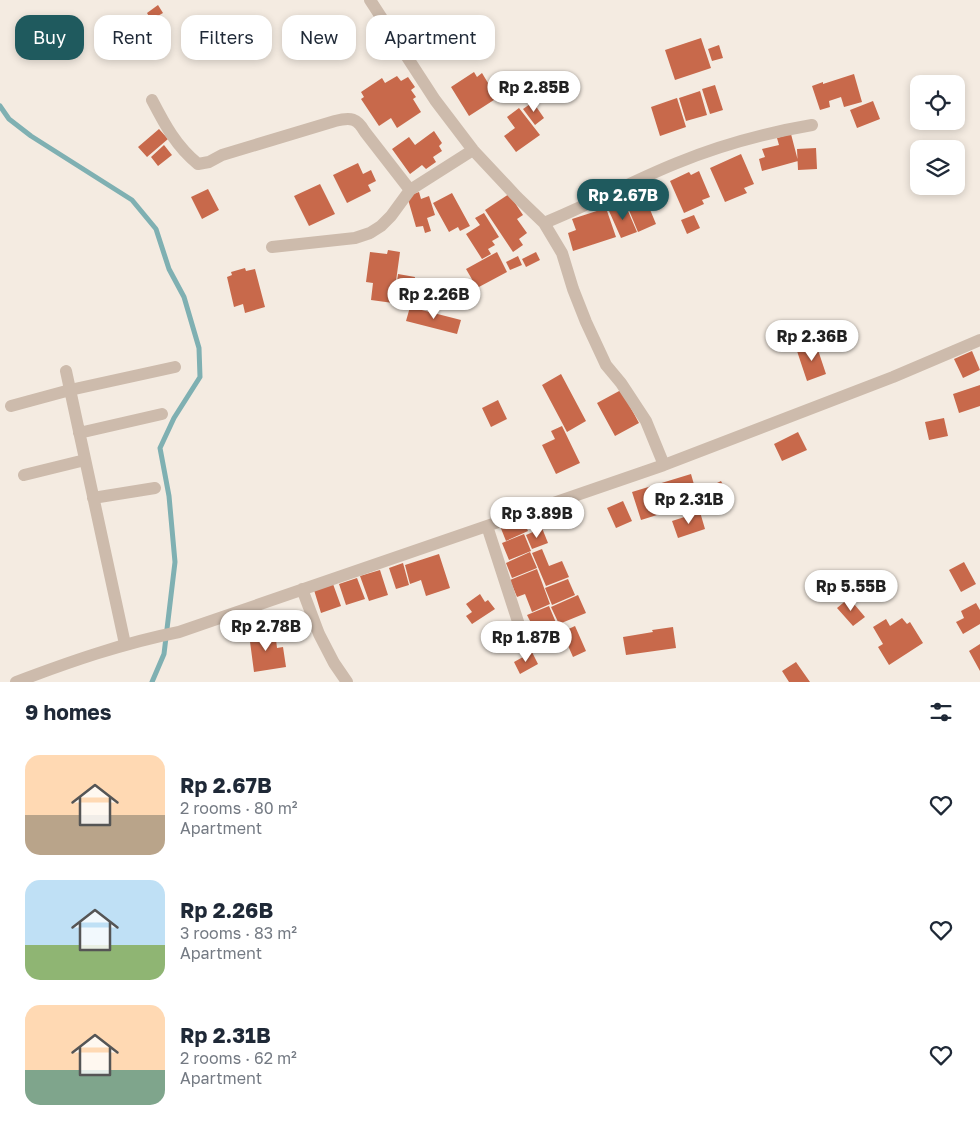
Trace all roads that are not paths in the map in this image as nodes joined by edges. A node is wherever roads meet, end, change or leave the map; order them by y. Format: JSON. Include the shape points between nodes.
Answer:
{"nodes":[{"id":1,"x":370,"y":0,"type":"edge"},
{"id":2,"x":152,"y":100,"type":"dead end"},
{"id":3,"x":812,"y":124,"type":"dead end"},
{"id":4,"x":473,"y":150,"type":"junction"},
{"id":5,"x":410,"y":190,"type":"junction"},
{"id":6,"x":544,"y":223,"type":"junction"},
{"id":7,"x":272,"y":247,"type":"dead end"},
{"id":8,"x":980,"y":340,"type":"edge"},
{"id":9,"x":175,"y":367,"type":"dead end"},
{"id":10,"x":66,"y":370,"type":"dead end"},
{"id":11,"x":70,"y":390,"type":"junction"},
{"id":12,"x":11,"y":406,"type":"dead end"},
{"id":13,"x":162,"y":414,"type":"dead end"},
{"id":14,"x":79,"y":434,"type":"junction"},
{"id":15,"x":85,"y":460,"type":"junction"},
{"id":16,"x":664,"y":464,"type":"junction"},
{"id":17,"x":24,"y":475,"type":"dead end"},
{"id":18,"x":155,"y":488,"type":"dead end"},
{"id":19,"x":93,"y":498,"type":"junction"},
{"id":20,"x":487,"y":526,"type":"junction"},
{"id":21,"x":302,"y":589,"type":"junction"},
{"id":22,"x":522,"y":634,"type":"dead end"},
{"id":23,"x":125,"y":644,"type":"junction"},
{"id":24,"x":16,"y":682,"type":"edge"},
{"id":25,"x":347,"y":682,"type":"edge"}],
"edges":[{"from":1,"to":4,"type":"street","via":[[435,100]]},
{"from":2,"to":5,"type":"street","via":[[175,142],[198,164],[335,121],[352,119],[359,122]]},
{"from":3,"to":6,"type":"street","via":[[769,132],[669,166]]},
{"from":4,"to":5,"type":"street"},
{"from":4,"to":6,"type":"street"},
{"from":5,"to":7,"type":"street","via":[[392,216],[370,233],[355,238]]},
{"from":6,"to":16,"type":"street","via":[[562,253],[573,289],[606,365],[622,383],[646,421]]},
{"from":8,"to":16,"type":"street"},
{"from":9,"to":11,"type":"street"},
{"from":10,"to":11,"type":"street"},
{"from":11,"to":12,"type":"street"},
{"from":11,"to":14,"type":"street"},
{"from":13,"to":14,"type":"street"},
{"from":14,"to":15,"type":"street"},
{"from":15,"to":17,"type":"street"},
{"from":15,"to":19,"type":"street"},
{"from":16,"to":20,"type":"street"},
{"from":18,"to":19,"type":"street"},
{"from":19,"to":23,"type":"street"},
{"from":20,"to":21,"type":"street"},
{"from":20,"to":22,"type":"street"},
{"from":21,"to":23,"type":"street","via":[[179,632]]},
{"from":21,"to":25,"type":"street","via":[[319,634]]},
{"from":23,"to":24,"type":"street"}]}
